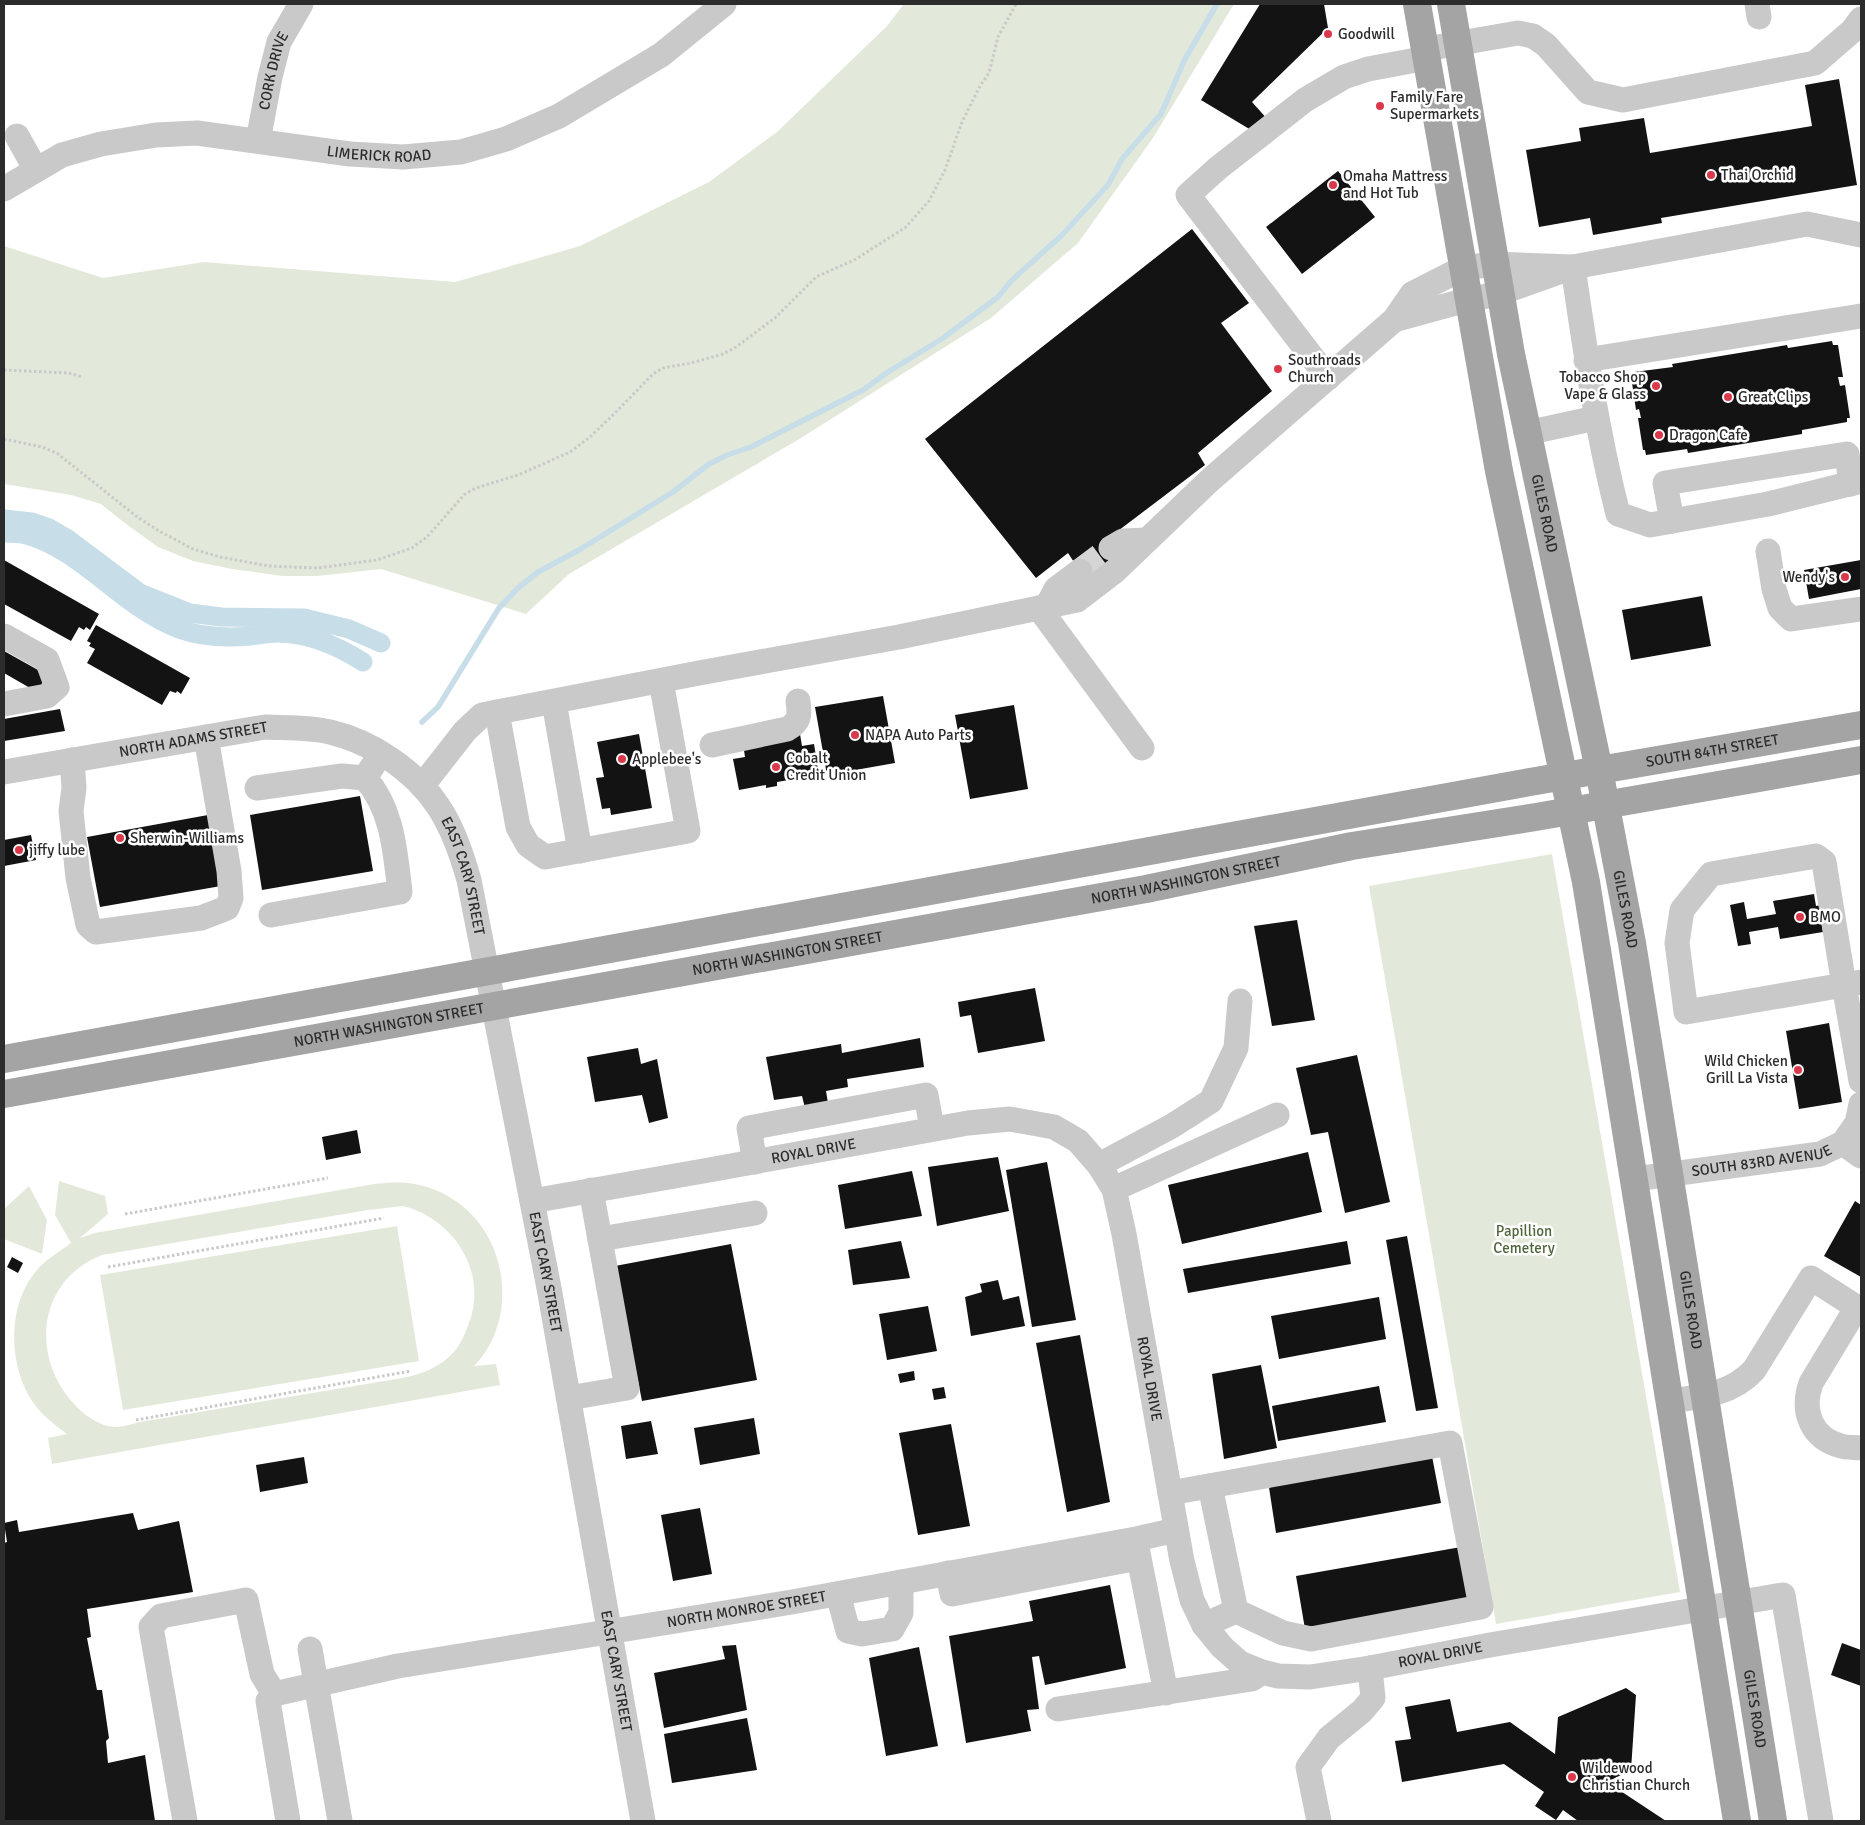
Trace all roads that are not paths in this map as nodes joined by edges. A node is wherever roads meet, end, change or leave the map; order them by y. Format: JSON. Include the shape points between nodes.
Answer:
{"nodes":[{"id":1,"x":301,"y":4,"type":"edge"},
{"id":2,"x":724,"y":4,"type":"edge"},
{"id":3,"x":1417,"y":4,"type":"edge"},
{"id":4,"x":1451,"y":4,"type":"edge"},
{"id":5,"x":1861,"y":19,"type":"edge"},
{"id":6,"x":1458,"y":43,"type":"junction"},
{"id":7,"x":1427,"y":54,"type":"junction"},
{"id":8,"x":17,"y":136,"type":"dead end"},
{"id":9,"x":258,"y":141,"type":"junction"},
{"id":10,"x":36,"y":170,"type":"junction"},
{"id":11,"x":4,"y":190,"type":"edge"},
{"id":12,"x":1861,"y":235,"type":"edge"},
{"id":13,"x":1494,"y":264,"type":"junction"},
{"id":14,"x":1573,"y":266,"type":"junction"},
{"id":15,"x":1463,"y":268,"type":"junction"},
{"id":16,"x":1500,"y":293,"type":"junction"},
{"id":17,"x":1469,"y":300,"type":"junction"},
{"id":18,"x":1861,"y":316,"type":"edge"},
{"id":19,"x":1394,"y":320,"type":"junction"},
{"id":20,"x":1586,"y":360,"type":"junction"},
{"id":21,"x":1328,"y":378,"type":"junction"},
{"id":22,"x":1596,"y":418,"type":"junction"},
{"id":23,"x":1526,"y":433,"type":"junction"},
{"id":24,"x":1856,"y":483,"type":"edge"},
{"id":25,"x":1672,"y":521,"type":"junction"},
{"id":26,"x":1147,"y":540,"type":"junction"},
{"id":27,"x":1111,"y":548,"type":"tunnel mouth"},
{"id":28,"x":1768,"y":551,"type":"dead end"},
{"id":29,"x":1080,"y":571,"type":"tunnel mouth"},
{"id":30,"x":1043,"y":607,"type":"junction"},
{"id":31,"x":1861,"y":609,"type":"edge"},
{"id":32,"x":4,"y":636,"type":"edge"},
{"id":33,"x":661,"y":681,"type":"junction"},
{"id":34,"x":798,"y":701,"type":"dead end"},
{"id":35,"x":554,"y":702,"type":"junction"},
{"id":36,"x":4,"y":704,"type":"edge"},
{"id":37,"x":497,"y":712,"type":"junction"},
{"id":38,"x":1861,"y":725,"type":"edge"},
{"id":39,"x":206,"y":737,"type":"junction"},
{"id":40,"x":712,"y":744,"type":"dead end"},
{"id":41,"x":1142,"y":748,"type":"dead end"},
{"id":42,"x":381,"y":754,"type":"junction"},
{"id":43,"x":72,"y":760,"type":"junction"},
{"id":44,"x":1861,"y":760,"type":"edge"},
{"id":45,"x":1599,"y":770,"type":"junction"},
{"id":46,"x":4,"y":772,"type":"edge"},
{"id":47,"x":1563,"y":776,"type":"junction"},
{"id":48,"x":365,"y":778,"type":"junction"},
{"id":49,"x":422,"y":786,"type":"junction"},
{"id":50,"x":257,"y":788,"type":"dead end"},
{"id":51,"x":1606,"y":805,"type":"junction"},
{"id":52,"x":1571,"y":811,"type":"junction"},
{"id":53,"x":580,"y":851,"type":"junction"},
{"id":54,"x":271,"y":914,"type":"dead end"},
{"id":55,"x":487,"y":971,"type":"junction"},
{"id":56,"x":1853,"y":983,"type":"edge"},
{"id":57,"x":1240,"y":1001,"type":"dead end"},
{"id":58,"x":493,"y":1006,"type":"junction"},
{"id":59,"x":4,"y":1059,"type":"edge"},
{"id":60,"x":1861,"y":1081,"type":"edge"},
{"id":61,"x":4,"y":1094,"type":"edge"},
{"id":62,"x":1861,"y":1104,"type":"edge"},
{"id":63,"x":1276,"y":1115,"type":"dead end"},
{"id":64,"x":932,"y":1128,"type":"junction"},
{"id":65,"x":1852,"y":1150,"type":"edge"},
{"id":66,"x":755,"y":1162,"type":"junction"},
{"id":67,"x":1099,"y":1165,"type":"junction"},
{"id":68,"x":1669,"y":1175,"type":"junction"},
{"id":69,"x":1634,"y":1180,"type":"junction"},
{"id":70,"x":1114,"y":1189,"type":"junction"},
{"id":71,"x":591,"y":1190,"type":"junction"},
{"id":72,"x":532,"y":1201,"type":"junction"},
{"id":73,"x":755,"y":1214,"type":"dead end"},
{"id":74,"x":600,"y":1239,"type":"junction"},
{"id":75,"x":1859,"y":1308,"type":"edge"},
{"id":76,"x":1704,"y":1396,"type":"junction"},
{"id":77,"x":569,"y":1398,"type":"junction"},
{"id":78,"x":1670,"y":1401,"type":"junction"},
{"id":79,"x":1861,"y":1448,"type":"edge"},
{"id":80,"x":1210,"y":1486,"type":"junction"},
{"id":81,"x":1170,"y":1493,"type":"junction"},
{"id":82,"x":1176,"y":1530,"type":"junction"},
{"id":83,"x":1137,"y":1549,"type":"junction"},
{"id":84,"x":1224,"y":1553,"type":"junction"},
{"id":85,"x":1182,"y":1561,"type":"junction"},
{"id":86,"x":901,"y":1582,"type":"junction"},
{"id":87,"x":838,"y":1594,"type":"junction"},
{"id":88,"x":1737,"y":1602,"type":"junction"},
{"id":89,"x":1481,"y":1607,"type":"junction"},
{"id":90,"x":1703,"y":1608,"type":"junction"},
{"id":91,"x":1236,"y":1611,"type":"junction"},
{"id":92,"x":1204,"y":1625,"type":"junction"},
{"id":93,"x":610,"y":1633,"type":"junction"},
{"id":94,"x":1311,"y":1639,"type":"junction"},
{"id":95,"x":1490,"y":1645,"type":"junction"},
{"id":96,"x":310,"y":1649,"type":"dead end"},
{"id":97,"x":1370,"y":1668,"type":"junction"},
{"id":98,"x":1262,"y":1672,"type":"junction"},
{"id":99,"x":1314,"y":1677,"type":"junction"},
{"id":100,"x":316,"y":1684,"type":"junction"},
{"id":101,"x":1166,"y":1692,"type":"junction"},
{"id":102,"x":274,"y":1694,"type":"junction"},
{"id":103,"x":1058,"y":1709,"type":"dead end"},
{"id":104,"x":185,"y":1821,"type":"edge"},
{"id":105,"x":288,"y":1821,"type":"edge"},
{"id":106,"x":340,"y":1821,"type":"edge"},
{"id":107,"x":643,"y":1821,"type":"edge"},
{"id":108,"x":1319,"y":1821,"type":"edge"},
{"id":109,"x":1737,"y":1821,"type":"edge"},
{"id":110,"x":1773,"y":1821,"type":"edge"},
{"id":111,"x":1821,"y":1821,"type":"edge"}],
"edges":[{"from":1,"to":9,"type":"street","name":"CORK DRIVE","via":[[279,42]]},
{"from":2,"to":9,"type":"street","name":"LIMERICK ROAD","via":[[661,55],[559,116],[506,139],[461,152],[403,157],[350,154]]},
{"from":3,"to":7,"type":"main road"},
{"from":4,"to":6,"type":"main road","name":"GILES ROAD"},
{"from":5,"to":6,"type":"street","via":[[1852,31],[1815,62],[1623,100],[1588,92],[1546,45],[1533,36],[1518,33]]},
{"from":6,"to":7,"type":"street"},
{"from":6,"to":13,"type":"main road","name":"GILES ROAD"},
{"from":7,"to":15,"type":"main road"},
{"from":7,"to":21,"type":"street","via":[[1344,77],[1305,100],[1188,195]]},
{"from":8,"to":10,"type":"street"},
{"from":9,"to":10,"type":"street","name":"LIMERICK ROAD","via":[[197,134],[156,135],[101,144],[62,155]]},
{"from":10,"to":11,"type":"street","name":"LIMERICK ROAD"},
{"from":12,"to":14,"type":"street","via":[[1808,224]]},
{"from":13,"to":14,"type":"street"},
{"from":13,"to":15,"type":"street"},
{"from":13,"to":16,"type":"main road","name":"GILES ROAD"},
{"from":14,"to":16,"type":"street"},
{"from":14,"to":20,"type":"street"},
{"from":15,"to":17,"type":"main road"},
{"from":15,"to":19,"type":"street","via":[[1412,294]]},
{"from":16,"to":17,"type":"street"},
{"from":16,"to":23,"type":"main road","name":"GILES ROAD"},
{"from":17,"to":19,"type":"street"},
{"from":17,"to":47,"type":"main road","via":[[1499,471]]},
{"from":18,"to":20,"type":"street"},
{"from":19,"to":21,"type":"street"},
{"from":20,"to":22,"type":"street"},
{"from":21,"to":26,"type":"street","via":[[1248,446]]},
{"from":22,"to":23,"type":"street"},
{"from":22,"to":25,"type":"street","via":[[1618,514],[1650,525]]},
{"from":23,"to":45,"type":"main road","name":"GILES ROAD"},
{"from":24,"to":25,"type":"street","via":[[1768,504]]},
{"from":24,"to":25,"type":"street","via":[[1847,454],[1665,484]]},
{"from":26,"to":27,"type":"street","via":[[1123,541]]},
{"from":26,"to":30,"type":"street","via":[[1115,571],[1077,600]]},
{"from":28,"to":31,"type":"street","via":[[1780,608],[1791,619]]},
{"from":29,"to":30,"type":"street","via":[[1056,589]]},
{"from":30,"to":33,"type":"street"},
{"from":30,"to":41,"type":"street"},
{"from":32,"to":36,"type":"street","via":[[47,660],[57,686],[47,696]]},
{"from":33,"to":35,"type":"street"},
{"from":33,"to":53,"type":"street","via":[[688,831]]},
{"from":34,"to":40,"type":"street","via":[[800,714],[794,726]]},
{"from":35,"to":37,"type":"street"},
{"from":35,"to":53,"type":"street"},
{"from":37,"to":49,"type":"street","via":[[482,715],[465,731]]},
{"from":37,"to":53,"type":"street","via":[[518,827],[528,846],[545,857]]},
{"from":38,"to":45,"type":"main road","name":"SOUTH 84TH STREET"},
{"from":39,"to":42,"type":"street","name":"NORTH ADAMS STREET","via":[[265,727],[306,728],[353,739]]},
{"from":39,"to":43,"type":"street","name":"NORTH ADAMS STREET"},
{"from":39,"to":43,"type":"street","via":[[231,898],[227,908],[202,918],[96,932],[88,925],[78,878],[71,811],[74,788]]},
{"from":42,"to":48,"type":"street"},
{"from":42,"to":49,"type":"street","name":"EAST CARY STREET"},
{"from":43,"to":46,"type":"street","name":"NORTH ADAMS STREET"},
{"from":44,"to":51,"type":"main road"},
{"from":45,"to":47,"type":"main road","name":"SOUTH 84TH STREET"},
{"from":45,"to":51,"type":"main road","name":"GILES ROAD"},
{"from":47,"to":52,"type":"main road"},
{"from":47,"to":55,"type":"main road"},
{"from":48,"to":50,"type":"street","via":[[342,776]]},
{"from":48,"to":54,"type":"street","via":[[377,792],[390,822],[400,892]]},
{"from":49,"to":55,"type":"street","name":"EAST CARY STREET","via":[[439,807],[461,853]]},
{"from":51,"to":52,"type":"main road"},
{"from":51,"to":68,"type":"main road","name":"GILES ROAD"},
{"from":52,"to":58,"type":"main road","name":"NORTH WASHINGTON STREET","via":[[1352,846],[1146,889]]},
{"from":52,"to":69,"type":"main road","via":[[1591,909]]},
{"from":55,"to":58,"type":"street","name":"EAST CARY STREET"},
{"from":55,"to":59,"type":"main road"},
{"from":56,"to":56,"type":"street","via":[[1824,862],[1816,856],[1711,874],[1682,910],[1677,943],[1686,1012]]},
{"from":56,"to":60,"type":"street"},
{"from":57,"to":67,"type":"street","via":[[1236,1048],[1211,1101]]},
{"from":58,"to":61,"type":"main road","name":"NORTH WASHINGTON STREET"},
{"from":58,"to":72,"type":"street","name":"EAST CARY STREET"},
{"from":62,"to":65,"type":"street","name":"SOUTH 83RD AVENUE"},
{"from":63,"to":70,"type":"street"},
{"from":64,"to":66,"type":"street","name":"ROYAL DRIVE"},
{"from":64,"to":66,"type":"street","via":[[926,1095],[749,1128]]},
{"from":64,"to":67,"type":"street","name":"ROYAL DRIVE","via":[[1010,1119],[1054,1127],[1078,1141]]},
{"from":65,"to":68,"type":"street","name":"SOUTH 83RD AVENUE"},
{"from":66,"to":71,"type":"street","name":"ROYAL DRIVE"},
{"from":67,"to":70,"type":"street","name":"ROYAL DRIVE"},
{"from":68,"to":69,"type":"street","name":"SOUTH 83RD AVENUE"},
{"from":68,"to":76,"type":"main road","name":"GILES ROAD"},
{"from":69,"to":78,"type":"main road"},
{"from":70,"to":81,"type":"street","name":"ROYAL DRIVE"},
{"from":71,"to":72,"type":"street","name":"ROYAL DRIVE"},
{"from":71,"to":74,"type":"street"},
{"from":72,"to":77,"type":"street","name":"EAST CARY STREET"},
{"from":73,"to":74,"type":"street"},
{"from":74,"to":77,"type":"street","via":[[627,1388]]},
{"from":75,"to":76,"type":"street","via":[[1811,1278],[1754,1370],[1727,1390]]},
{"from":75,"to":79,"type":"street","via":[[1811,1383],[1806,1397],[1813,1428],[1826,1440],[1842,1447]]},
{"from":76,"to":78,"type":"street"},
{"from":76,"to":88,"type":"main road","name":"GILES ROAD"},
{"from":77,"to":93,"type":"street","name":"EAST CARY STREET"},
{"from":78,"to":90,"type":"main road"},
{"from":80,"to":81,"type":"street"},
{"from":80,"to":84,"type":"street"},
{"from":80,"to":89,"type":"street","via":[[1450,1443]]},
{"from":81,"to":82,"type":"street","name":"ROYAL DRIVE"},
{"from":82,"to":83,"type":"street","name":"NORTH MONROE STREET"},
{"from":82,"to":85,"type":"street","name":"ROYAL DRIVE"},
{"from":83,"to":86,"type":"street","name":"NORTH MONROE STREET","via":[[991,1576],[948,1573]]},
{"from":83,"to":101,"type":"street"},
{"from":84,"to":85,"type":"street"},
{"from":84,"to":91,"type":"street"},
{"from":85,"to":92,"type":"street","name":"ROYAL DRIVE","via":[[1192,1600]]},
{"from":86,"to":87,"type":"street","name":"NORTH MONROE STREET"},
{"from":86,"to":87,"type":"street","via":[[901,1613],[892,1629],[862,1634],[848,1631]]},
{"from":87,"to":93,"type":"street","name":"NORTH MONROE STREET"},
{"from":88,"to":90,"type":"street","name":"ROYAL DRIVE"},
{"from":88,"to":110,"type":"main road","name":"GILES ROAD"},
{"from":88,"to":111,"type":"street","name":"ROYAL DRIVE","via":[[1783,1595]]},
{"from":89,"to":94,"type":"street"},
{"from":89,"to":95,"type":"street"},
{"from":90,"to":95,"type":"street","name":"ROYAL DRIVE"},
{"from":90,"to":109,"type":"main road"},
{"from":91,"to":92,"type":"street"},
{"from":91,"to":94,"type":"street","via":[[1284,1633]]},
{"from":92,"to":98,"type":"street","name":"ROYAL DRIVE","via":[[1240,1663]]},
{"from":93,"to":100,"type":"street","name":"NORTH MONROE STREET","via":[[398,1666]]},
{"from":93,"to":107,"type":"street","name":"EAST CARY STREET"},
{"from":94,"to":99,"type":"street"},
{"from":95,"to":97,"type":"street","name":"ROYAL DRIVE"},
{"from":96,"to":100,"type":"street"},
{"from":97,"to":99,"type":"street","name":"ROYAL DRIVE"},
{"from":97,"to":108,"type":"street","via":[[1373,1698],[1329,1738],[1308,1766]]},
{"from":98,"to":99,"type":"street","name":"ROYAL DRIVE"},
{"from":98,"to":101,"type":"street","via":[[1252,1679]]},
{"from":100,"to":102,"type":"street","name":"NORTH MONROE STREET"},
{"from":100,"to":106,"type":"street"},
{"from":101,"to":103,"type":"street"},
{"from":102,"to":104,"type":"street","via":[[262,1674],[246,1600],[161,1616],[151,1627]]},
{"from":102,"to":105,"type":"street","via":[[268,1701]]}]}
